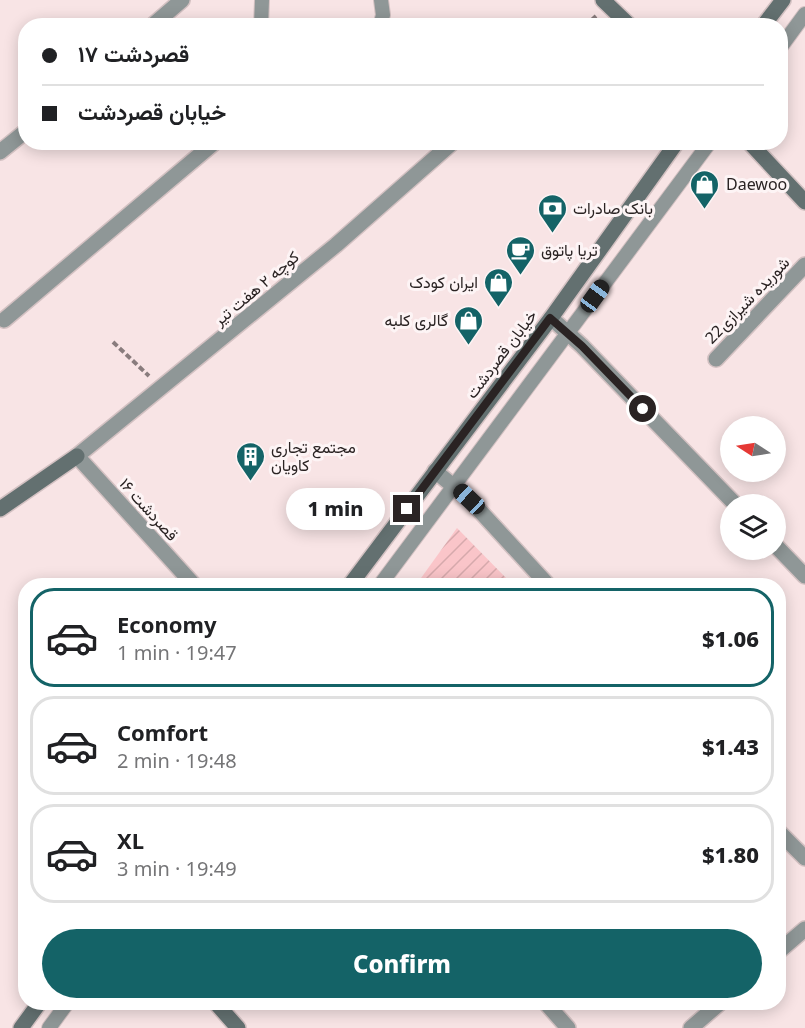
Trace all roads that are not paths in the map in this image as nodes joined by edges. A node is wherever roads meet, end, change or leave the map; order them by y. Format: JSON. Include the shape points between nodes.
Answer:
{"nodes":[{"id":1,"x":182,"y":0,"type":"edge"},
{"id":2,"x":262,"y":0,"type":"edge"},
{"id":3,"x":381,"y":0,"type":"edge"},
{"id":4,"x":603,"y":0,"type":"edge"},
{"id":5,"x":783,"y":0,"type":"edge"},
{"id":6,"x":805,"y":14,"type":"edge"},
{"id":7,"x":161,"y":18,"type":"edge"},
{"id":8,"x":261,"y":18,"type":"edge"},
{"id":9,"x":382,"y":18,"type":"edge"},
{"id":10,"x":622,"y":18,"type":"edge"},
{"id":11,"x":769,"y":18,"type":"edge"},
{"id":12,"x":788,"y":37,"type":"edge"},
{"id":13,"x":18,"y":137,"type":"edge"},
{"id":14,"x":206,"y":150,"type":"edge"},
{"id":15,"x":444,"y":150,"type":"edge"},
{"id":16,"x":671,"y":150,"type":"edge"},
{"id":17,"x":704,"y":150,"type":"edge"},
{"id":18,"x":756,"y":150,"type":"edge"},
{"id":19,"x":0,"y":152,"type":"edge"},
{"id":20,"x":805,"y":202,"type":"edge"},
{"id":21,"x":805,"y":265,"type":"edge"},
{"id":22,"x":550,"y":318,"type":"junction"},
{"id":23,"x":4,"y":320,"type":"dead end"},
{"id":24,"x":568,"y":333,"type":"junction"},
{"id":25,"x":716,"y":359,"type":"dead end"},
{"id":26,"x":77,"y":456,"type":"junction"},
{"id":27,"x":435,"y":471,"type":"junction"},
{"id":28,"x":454,"y":485,"type":"junction"},
{"id":29,"x":725,"y":494,"type":"edge"},
{"id":30,"x":0,"y":509,"type":"edge"},
{"id":31,"x":786,"y":556,"type":"edge"},
{"id":32,"x":805,"y":576,"type":"edge"},
{"id":33,"x":188,"y":578,"type":"edge"},
{"id":34,"x":355,"y":578,"type":"edge"},
{"id":35,"x":385,"y":578,"type":"edge"},
{"id":36,"x":541,"y":578,"type":"edge"},
{"id":37,"x":786,"y":839,"type":"edge"},
{"id":38,"x":805,"y":858,"type":"edge"},
{"id":39,"x":805,"y":929,"type":"edge"},
{"id":40,"x":786,"y":945,"type":"edge"},
{"id":41,"x":34,"y":1010,"type":"edge"},
{"id":42,"x":62,"y":1010,"type":"edge"},
{"id":43,"x":222,"y":1010,"type":"edge"},
{"id":44,"x":552,"y":1010,"type":"edge"},
{"id":45,"x":712,"y":1010,"type":"edge"},
{"id":46,"x":21,"y":1028,"type":"edge"},
{"id":47,"x":49,"y":1028,"type":"edge"},
{"id":48,"x":238,"y":1028,"type":"edge"},
{"id":49,"x":568,"y":1028,"type":"edge"},
{"id":50,"x":691,"y":1028,"type":"edge"}],
"edges":[{"from":1,"to":7,"type":"street"},
{"from":2,"to":8,"type":"lane"},
{"from":3,"to":9,"type":"lane"},
{"from":4,"to":10,"type":"main road"},
{"from":5,"to":11,"type":"main road"},
{"from":6,"to":12,"type":"lane"},
{"from":13,"to":19,"type":"street"},
{"from":14,"to":23,"type":"street"},
{"from":15,"to":26,"type":"street","name":"کوچه ۲ هفت تیر","via":[[336,246]]},
{"from":16,"to":22,"type":"main road","name":"خیابان قصردشت"},
{"from":17,"to":24,"type":"lane"},
{"from":18,"to":20,"type":"main road"},
{"from":21,"to":25,"type":"street","name":"22شوریده شیرازی"},
{"from":22,"to":24,"type":"street"},
{"from":22,"to":27,"type":"main road","name":"خیابان قصردشت"},
{"from":24,"to":28,"type":"lane"},
{"from":24,"to":29,"type":"street"},
{"from":26,"to":30,"type":"main road"},
{"from":26,"to":33,"type":"street","name":"قصردشت ۱۶"},
{"from":27,"to":28,"type":"street"},
{"from":27,"to":34,"type":"main road","name":"خیابان قصردشت"},
{"from":28,"to":35,"type":"lane"},
{"from":28,"to":36,"type":"street"},
{"from":31,"to":32,"type":"street"},
{"from":37,"to":38,"type":"street"},
{"from":39,"to":40,"type":"street"},
{"from":41,"to":46,"type":"main road"},
{"from":42,"to":47,"type":"lane"},
{"from":43,"to":48,"type":"main road"},
{"from":44,"to":49,"type":"street"},
{"from":45,"to":50,"type":"street"}]}
